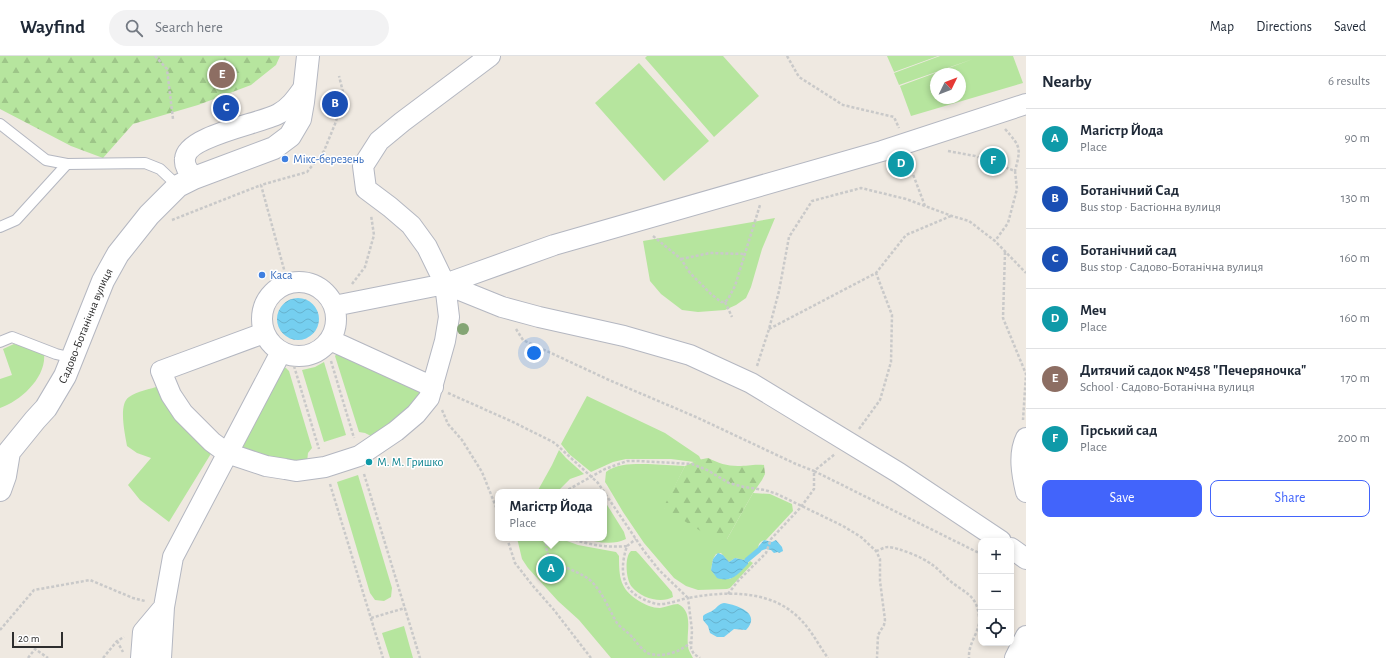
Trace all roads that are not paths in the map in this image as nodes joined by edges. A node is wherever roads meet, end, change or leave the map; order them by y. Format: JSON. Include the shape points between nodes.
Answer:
{"nodes":[{"id":1,"x":308,"y":56,"type":"edge"},
{"id":2,"x":490,"y":56,"type":"edge"},
{"id":3,"x":304,"y":94,"type":"junction"},
{"id":4,"x":1026,"y":104,"type":"edge"},
{"id":5,"x":0,"y":124,"type":"edge"},
{"id":6,"x":67,"y":164,"type":"junction"},
{"id":7,"x":186,"y":182,"type":"junction"},
{"id":8,"x":0,"y":227,"type":"edge"},
{"id":9,"x":445,"y":284,"type":"junction"},
{"id":10,"x":334,"y":306,"type":"junction"},
{"id":11,"x":264,"y":333,"type":"junction"},
{"id":12,"x":0,"y":342,"type":"edge"},
{"id":13,"x":328,"y":343,"type":"junction"},
{"id":14,"x":286,"y":354,"type":"junction"},
{"id":15,"x":73,"y":358,"type":"junction"},
{"id":16,"x":433,"y":387,"type":"junction"},
{"id":17,"x":1024,"y":442,"type":"edge"},
{"id":18,"x":5,"y":450,"type":"edge"},
{"id":19,"x":227,"y":453,"type":"junction"},
{"id":20,"x":0,"y":490,"type":"edge"},
{"id":21,"x":1026,"y":492,"type":"edge"},
{"id":22,"x":996,"y":538,"type":"edge"},
{"id":23,"x":1014,"y":550,"type":"edge"},
{"id":24,"x":1026,"y":558,"type":"edge"},
{"id":25,"x":164,"y":607,"type":"junction"},
{"id":26,"x":1026,"y":636,"type":"edge"},
{"id":27,"x":133,"y":657,"type":"edge"},
{"id":28,"x":161,"y":658,"type":"edge"},
{"id":29,"x":1015,"y":658,"type":"edge"}],
"edges":[{"from":1,"to":3,"type":"street","name":"Садово-Ботанічна вулиця"},
{"from":2,"to":9,"type":"street","via":[[379,141],[363,166],[366,189],[410,225],[427,247]]},
{"from":3,"to":7,"type":"street","name":"Садово-Ботанічна вулиця","via":[[300,119],[290,136],[274,148]]},
{"from":3,"to":7,"type":"street","via":[[278,114],[203,139],[191,147],[184,158]]},
{"from":4,"to":9,"type":"street","via":[[766,185],[554,245]]},
{"from":5,"to":6,"type":"lane","via":[[46,160]]},
{"from":6,"to":7,"type":"lane","via":[[145,163]]},
{"from":6,"to":8,"type":"lane","via":[[16,220]]},
{"from":7,"to":15,"type":"street","name":"Садово-Ботанічна вулиця","via":[[149,214],[118,254],[103,281]]},
{"from":9,"to":10,"type":"street"},
{"from":9,"to":16,"type":"street","via":[[450,316]]},
{"from":9,"to":22,"type":"street","via":[[502,307],[624,336],[690,355],[751,383],[851,442]]},
{"from":10,"to":11,"type":"street","via":[[314,285],[306,282],[288,284],[277,289],[268,298],[261,321]]},
{"from":10,"to":13,"type":"street","via":[[336,324]]},
{"from":11,"to":14,"type":"street","via":[[274,347]]},
{"from":11,"to":19,"type":"street","via":[[161,371],[171,395],[183,413]]},
{"from":12,"to":15,"type":"lane","via":[[12,338]]},
{"from":13,"to":14,"type":"street","via":[[309,355],[301,357]]},
{"from":13,"to":16,"type":"street"},
{"from":14,"to":19,"type":"street"},
{"from":15,"to":18,"type":"street","name":"Садово-Ботанічна вулиця","via":[[46,408]]},
{"from":16,"to":19,"type":"street","via":[[429,398],[416,414],[396,431],[359,456],[325,467],[296,471],[266,466]]},
{"from":17,"to":21,"type":"street","via":[[1022,478]]},
{"from":18,"to":20,"type":"street","name":"Садово-Ботанічна вулиця","via":[[6,476]]},
{"from":19,"to":25,"type":"street","via":[[173,557]]},
{"from":23,"to":24,"type":"street"},
{"from":25,"to":27,"type":"street","via":[[143,632]]},
{"from":25,"to":28,"type":"street"},
{"from":26,"to":29,"type":"street"}]}
